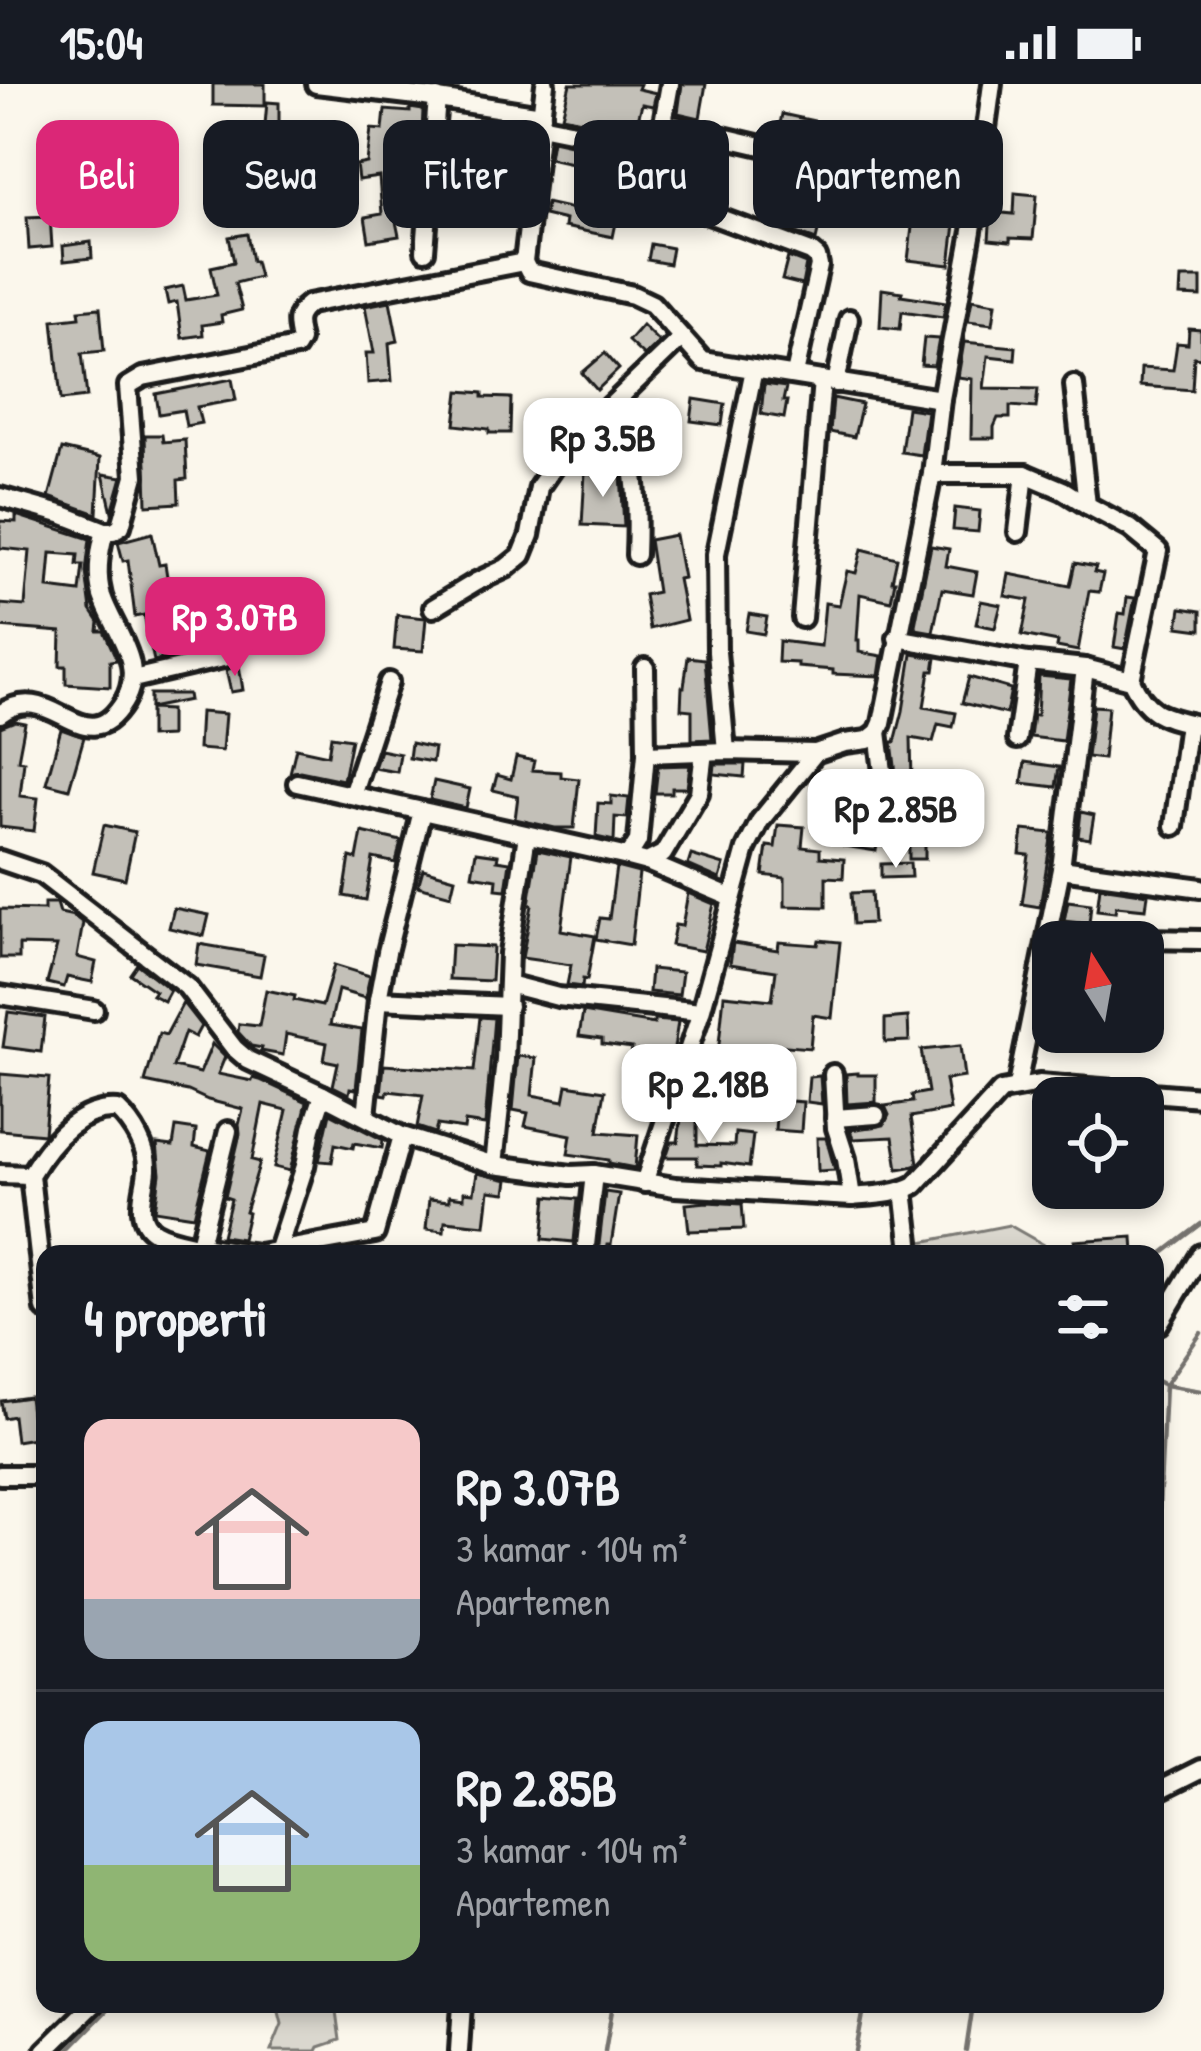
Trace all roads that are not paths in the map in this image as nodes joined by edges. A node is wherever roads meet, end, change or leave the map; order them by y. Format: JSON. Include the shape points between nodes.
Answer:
{"nodes":[{"id":1,"x":316,"y":84,"type":"edge"},
{"id":2,"x":545,"y":84,"type":"edge"},
{"id":3,"x":670,"y":84,"type":"edge"},
{"id":4,"x":970,"y":84,"type":"edge"},
{"id":5,"x":350,"y":86,"type":"edge"},
{"id":6,"x":992,"y":86,"type":"edge"},
{"id":7,"x":430,"y":93,"type":"edge"},
{"id":8,"x":541,"y":120,"type":"joint"},
{"id":9,"x":664,"y":120,"type":"edge"},
{"id":10,"x":729,"y":222,"type":"edge"},
{"id":11,"x":528,"y":228,"type":"edge"},
{"id":12,"x":425,"y":251,"type":"dead end"},
{"id":13,"x":524,"y":262,"type":"junction"},
{"id":14,"x":849,"y":320,"type":"dead end"},
{"id":15,"x":681,"y":338,"type":"junction"},
{"id":16,"x":754,"y":369,"type":"junction"},
{"id":17,"x":795,"y":374,"type":"junction"},
{"id":18,"x":829,"y":381,"type":"junction"},
{"id":19,"x":1074,"y":385,"type":"dead end"},
{"id":20,"x":941,"y":399,"type":"junction"},
{"id":21,"x":611,"y":406,"type":"junction"},
{"id":22,"x":932,"y":473,"type":"junction"},
{"id":23,"x":1025,"y":474,"type":"junction"},
{"id":24,"x":0,"y":497,"type":"edge"},
{"id":25,"x":1087,"y":505,"type":"junction"},
{"id":26,"x":105,"y":531,"type":"junction"},
{"id":27,"x":1018,"y":532,"type":"dead end"},
{"id":28,"x":636,"y":555,"type":"dead end"},
{"id":29,"x":433,"y":608,"type":"dead end"},
{"id":30,"x":802,"y":618,"type":"dead end"},
{"id":31,"x":897,"y":638,"type":"junction"},
{"id":32,"x":227,"y":657,"type":"dead end"},
{"id":33,"x":1028,"y":662,"type":"junction"},
{"id":34,"x":645,"y":668,"type":"dead end"},
{"id":35,"x":1085,"y":668,"type":"junction"},
{"id":36,"x":133,"y":680,"type":"junction"},
{"id":37,"x":1131,"y":680,"type":"junction"},
{"id":38,"x":389,"y":682,"type":"dead end"},
{"id":39,"x":0,"y":713,"type":"edge"},
{"id":40,"x":1194,"y":725,"type":"edge"},
{"id":41,"x":878,"y":732,"type":"junction"},
{"id":42,"x":1017,"y":739,"type":"dead end"},
{"id":43,"x":726,"y":751,"type":"junction"},
{"id":44,"x":704,"y":752,"type":"junction"},
{"id":45,"x":814,"y":753,"type":"junction"},
{"id":46,"x":646,"y":754,"type":"junction"},
{"id":47,"x":297,"y":783,"type":"dead end"},
{"id":48,"x":352,"y":795,"type":"junction"},
{"id":49,"x":422,"y":812,"type":"junction"},
{"id":50,"x":1174,"y":826,"type":"dead end"},
{"id":51,"x":890,"y":827,"type":"dead end"},
{"id":52,"x":527,"y":835,"type":"junction"},
{"id":53,"x":628,"y":857,"type":"junction"},
{"id":54,"x":0,"y":860,"type":"edge"},
{"id":55,"x":647,"y":862,"type":"junction"},
{"id":56,"x":1061,"y":869,"type":"junction"},
{"id":57,"x":1201,"y":888,"type":"edge"},
{"id":58,"x":732,"y":898,"type":"junction"},
{"id":59,"x":1164,"y":939,"type":"edge"},
{"id":60,"x":1201,"y":940,"type":"edge"},
{"id":61,"x":508,"y":985,"type":"junction"},
{"id":62,"x":0,"y":995,"type":"edge"},
{"id":63,"x":378,"y":1000,"type":"junction"},
{"id":64,"x":508,"y":1006,"type":"junction"},
{"id":65,"x":94,"y":1010,"type":"dead end"},
{"id":66,"x":701,"y":1012,"type":"junction"},
{"id":67,"x":833,"y":1074,"type":"dead end"},
{"id":68,"x":1032,"y":1085,"type":"edge"},
{"id":69,"x":1017,"y":1087,"type":"junction"},
{"id":70,"x":323,"y":1095,"type":"junction"},
{"id":71,"x":1164,"y":1096,"type":"edge"},
{"id":72,"x":1201,"y":1097,"type":"edge"},
{"id":73,"x":876,"y":1115,"type":"dead end"},
{"id":74,"x":366,"y":1116,"type":"junction"},
{"id":75,"x":836,"y":1118,"type":"junction"},
{"id":76,"x":228,"y":1130,"type":"dead end"},
{"id":77,"x":402,"y":1136,"type":"junction"},
{"id":78,"x":494,"y":1165,"type":"junction"},
{"id":79,"x":0,"y":1174,"type":"edge"},
{"id":80,"x":594,"y":1174,"type":"junction"},
{"id":81,"x":30,"y":1175,"type":"junction"},
{"id":82,"x":644,"y":1183,"type":"junction"},
{"id":83,"x":904,"y":1190,"type":"junction"},
{"id":84,"x":852,"y":1197,"type":"junction"},
{"id":85,"x":910,"y":1242,"type":"dead end"},
{"id":86,"x":200,"y":1244,"type":"junction"},
{"id":87,"x":38,"y":1245,"type":"edge"},
{"id":88,"x":206,"y":1245,"type":"edge"},
{"id":89,"x":279,"y":1245,"type":"edge"},
{"id":90,"x":302,"y":1245,"type":"edge"},
{"id":91,"x":586,"y":1245,"type":"edge"},
{"id":92,"x":1201,"y":1254,"type":"edge"},
{"id":93,"x":1164,"y":1316,"type":"edge"},
{"id":94,"x":0,"y":1475,"type":"edge"},
{"id":95,"x":36,"y":1475,"type":"edge"},
{"id":96,"x":1201,"y":1769,"type":"edge"},
{"id":97,"x":1164,"y":1788,"type":"edge"},
{"id":98,"x":84,"y":2013,"type":"edge"},
{"id":99,"x":461,"y":2013,"type":"edge"},
{"id":100,"x":45,"y":2051,"type":"edge"},
{"id":101,"x":459,"y":2051,"type":"edge"}],
"edges":[{"from":1,"to":5,"type":"street"},
{"from":2,"to":8,"type":"street"},
{"from":3,"to":9,"type":"street"},
{"from":4,"to":6,"type":"street"},
{"from":5,"to":7,"type":"street"},
{"from":6,"to":20,"type":"street"},
{"from":7,"to":8,"type":"street"},
{"from":7,"to":12,"type":"street"},
{"from":10,"to":17,"type":"street","via":[[817,257]]},
{"from":11,"to":13,"type":"street"},
{"from":13,"to":15,"type":"street","via":[[529,272],[652,304]]},
{"from":13,"to":26,"type":"street","via":[[309,304],[299,311],[296,347],[128,386],[135,476],[121,526]]},
{"from":14,"to":18,"type":"street"},
{"from":15,"to":16,"type":"street","via":[[703,361]]},
{"from":15,"to":21,"type":"street"},
{"from":16,"to":17,"type":"street"},
{"from":16,"to":43,"type":"street","via":[[716,554]]},
{"from":17,"to":18,"type":"street"},
{"from":18,"to":20,"type":"street"},
{"from":18,"to":30,"type":"street"},
{"from":19,"to":25,"type":"street"},
{"from":20,"to":22,"type":"street"},
{"from":21,"to":28,"type":"street","via":[[634,482]]},
{"from":21,"to":29,"type":"street","via":[[539,487],[522,555]]},
{"from":22,"to":23,"type":"street"},
{"from":22,"to":31,"type":"street"},
{"from":23,"to":25,"type":"street"},
{"from":23,"to":27,"type":"street"},
{"from":24,"to":26,"type":"street"},
{"from":25,"to":37,"type":"street","via":[[1158,551]]},
{"from":26,"to":36,"type":"street","via":[[101,592]]},
{"from":31,"to":33,"type":"street"},
{"from":31,"to":41,"type":"street"},
{"from":32,"to":36,"type":"street"},
{"from":33,"to":35,"type":"street"},
{"from":33,"to":42,"type":"street"},
{"from":34,"to":46,"type":"street"},
{"from":35,"to":37,"type":"street"},
{"from":35,"to":56,"type":"street"},
{"from":36,"to":39,"type":"street","via":[[111,720],[96,726],[27,702]]},
{"from":37,"to":40,"type":"street","via":[[1156,715]]},
{"from":38,"to":48,"type":"street"},
{"from":40,"to":50,"type":"street"},
{"from":41,"to":45,"type":"street"},
{"from":41,"to":51,"type":"street"},
{"from":43,"to":44,"type":"street"},
{"from":43,"to":45,"type":"street"},
{"from":44,"to":46,"type":"street"},
{"from":44,"to":55,"type":"street","via":[[699,794],[663,854]]},
{"from":45,"to":58,"type":"street","via":[[760,821]]},
{"from":46,"to":53,"type":"street","via":[[638,841]]},
{"from":47,"to":48,"type":"street"},
{"from":48,"to":49,"type":"street"},
{"from":49,"to":52,"type":"street"},
{"from":49,"to":63,"type":"street"},
{"from":52,"to":53,"type":"street"},
{"from":52,"to":61,"type":"street"},
{"from":53,"to":55,"type":"street"},
{"from":54,"to":70,"type":"street","via":[[41,874],[187,987],[248,1060]]},
{"from":55,"to":58,"type":"street"},
{"from":56,"to":57,"type":"street"},
{"from":56,"to":69,"type":"street"},
{"from":58,"to":66,"type":"street"},
{"from":59,"to":60,"type":"street"},
{"from":61,"to":64,"type":"street"},
{"from":61,"to":66,"type":"street"},
{"from":62,"to":65,"type":"street"},
{"from":63,"to":64,"type":"street"},
{"from":63,"to":74,"type":"street"},
{"from":64,"to":78,"type":"street"},
{"from":66,"to":82,"type":"street"},
{"from":67,"to":75,"type":"street"},
{"from":68,"to":69,"type":"street"},
{"from":69,"to":83,"type":"street","via":[[990,1100]]},
{"from":70,"to":74,"type":"street"},
{"from":70,"to":89,"type":"street"},
{"from":71,"to":72,"type":"street"},
{"from":73,"to":75,"type":"street"},
{"from":74,"to":77,"type":"street"},
{"from":75,"to":84,"type":"street"},
{"from":76,"to":86,"type":"street"},
{"from":77,"to":78,"type":"street"},
{"from":77,"to":90,"type":"street","via":[[375,1233]]},
{"from":78,"to":80,"type":"street"},
{"from":79,"to":81,"type":"street"},
{"from":80,"to":82,"type":"street"},
{"from":80,"to":91,"type":"street"},
{"from":81,"to":86,"type":"street","via":[[80,1119],[118,1111],[146,1158],[147,1225]]},
{"from":81,"to":87,"type":"street"},
{"from":82,"to":84,"type":"street"},
{"from":83,"to":84,"type":"street"},
{"from":83,"to":85,"type":"street"},
{"from":86,"to":88,"type":"street"},
{"from":92,"to":93,"type":"street"},
{"from":94,"to":95,"type":"street"},
{"from":96,"to":97,"type":"street"},
{"from":98,"to":100,"type":"street"},
{"from":99,"to":101,"type":"street"}]}
